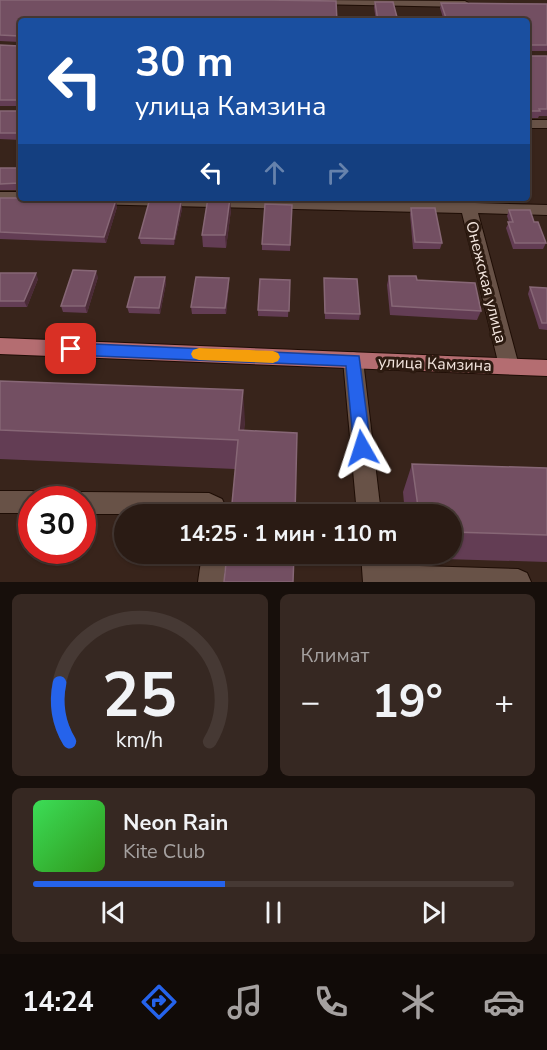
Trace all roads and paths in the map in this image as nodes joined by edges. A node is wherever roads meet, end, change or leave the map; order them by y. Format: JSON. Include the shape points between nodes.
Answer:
{"nodes":[{"id":1,"x":302,"y":1,"type":"edge"},
{"id":2,"x":475,"y":4,"type":"edge"},
{"id":3,"x":416,"y":5,"type":"edge"},
{"id":4,"x":530,"y":124,"type":"edge"},
{"id":5,"x":547,"y":124,"type":"edge"},
{"id":6,"x":0,"y":197,"type":"edge"},
{"id":7,"x":18,"y":197,"type":"edge"},
{"id":8,"x":298,"y":201,"type":"edge"},
{"id":9,"x":467,"y":203,"type":"edge"},
{"id":10,"x":547,"y":210,"type":"edge"},
{"id":11,"x":0,"y":346,"type":"edge"},
{"id":12,"x":353,"y":360,"type":"junction"},
{"id":13,"x":509,"y":366,"type":"junction"},
{"id":14,"x":547,"y":368,"type":"edge"},
{"id":15,"x":0,"y":502,"type":"edge"},
{"id":16,"x":18,"y":502,"type":"edge"},
{"id":17,"x":96,"y":502,"type":"edge"},
{"id":18,"x":209,"y":504,"type":"edge"},
{"id":19,"x":368,"y":504,"type":"edge"},
{"id":20,"x":213,"y":564,"type":"edge"},
{"id":21,"x":375,"y":571,"type":"edge"},
{"id":22,"x":211,"y":582,"type":"edge"},
{"id":23,"x":518,"y":582,"type":"edge"}],
"edges":[{"from":1,"to":3,"type":"street"},
{"from":2,"to":3,"type":"street"},
{"from":4,"to":5,"type":"street"},
{"from":6,"to":7,"type":"street"},
{"from":8,"to":9,"type":"street"},
{"from":9,"to":10,"type":"street"},
{"from":9,"to":13,"type":"street","name":"Онежская улица"},
{"from":11,"to":12,"type":"main road","name":"улица Камзина"},
{"from":12,"to":13,"type":"main road","name":"улица Камзина"},
{"from":12,"to":19,"type":"street"},
{"from":13,"to":14,"type":"main road","name":"улица Камзина"},
{"from":15,"to":16,"type":"street"},
{"from":17,"to":18,"type":"street"},
{"from":20,"to":22,"type":"street"},
{"from":21,"to":23,"type":"street"}]}
